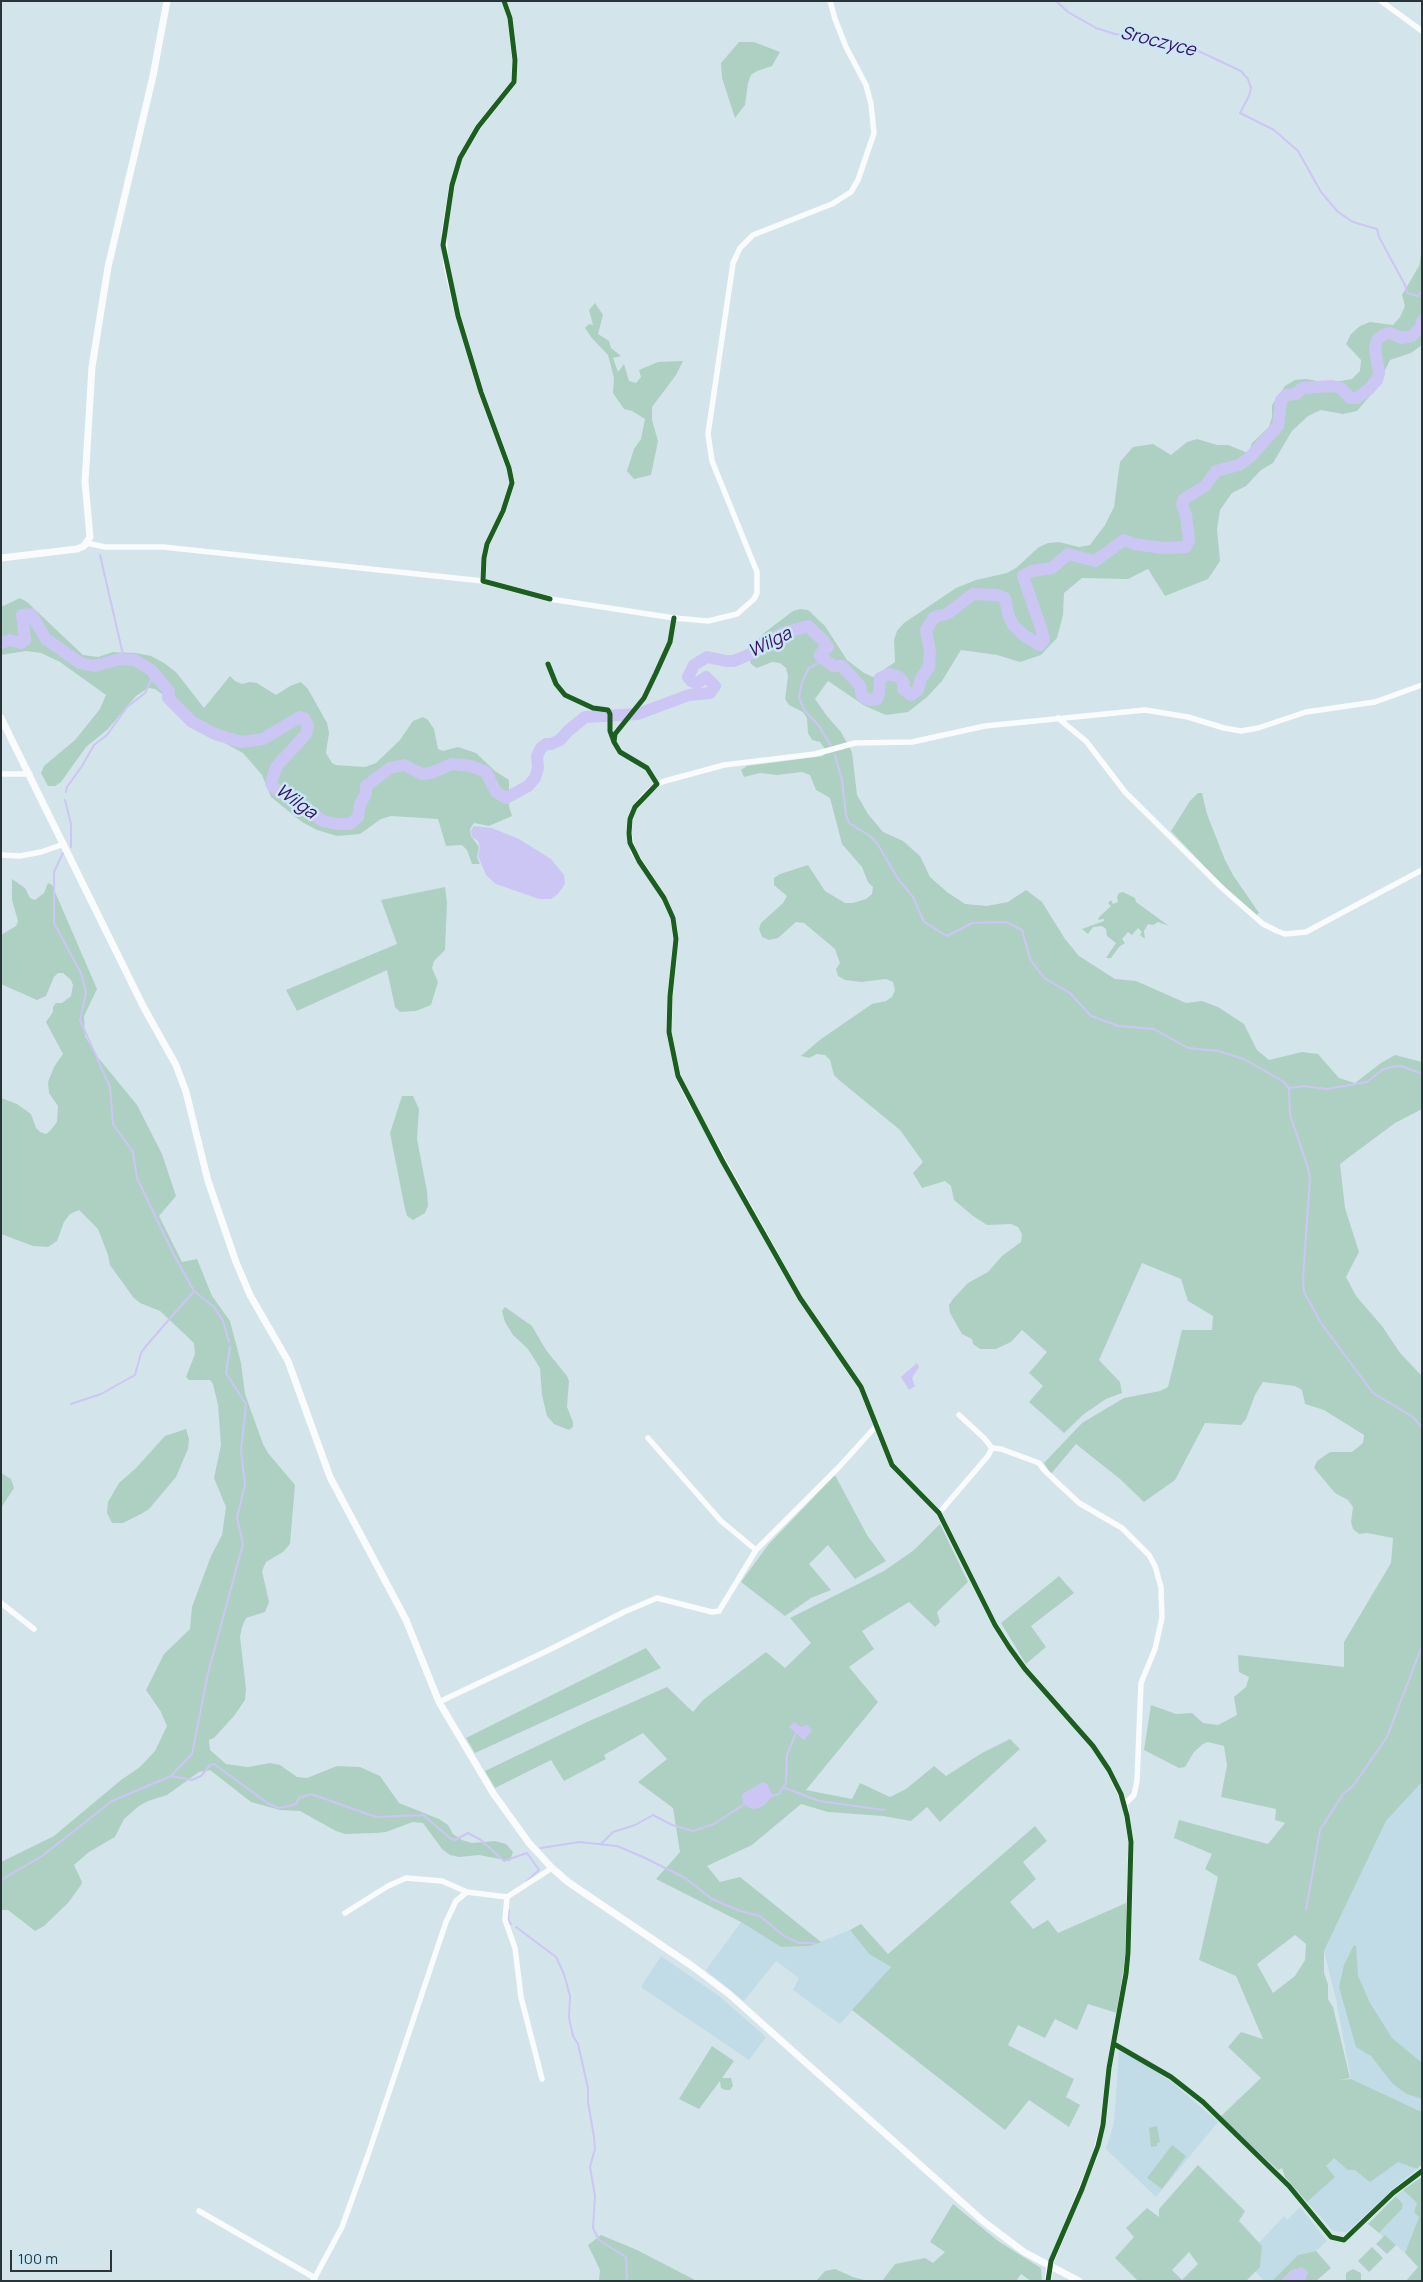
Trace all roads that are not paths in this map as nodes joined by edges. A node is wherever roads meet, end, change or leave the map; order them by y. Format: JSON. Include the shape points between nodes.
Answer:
{"nodes":[{"id":1,"x":167,"y":1,"type":"edge"},
{"id":2,"x":504,"y":1,"type":"edge"},
{"id":3,"x":830,"y":1,"type":"edge"},
{"id":4,"x":1381,"y":1,"type":"edge"},
{"id":5,"x":1422,"y":31,"type":"edge"},
{"id":6,"x":87,"y":543,"type":"junction"},
{"id":7,"x":1,"y":558,"type":"edge"},
{"id":8,"x":483,"y":581,"type":"junction"},
{"id":9,"x":1422,"y":685,"type":"edge"},
{"id":10,"x":1,"y":718,"type":"edge"},
{"id":11,"x":1058,"y":718,"type":"junction"},
{"id":12,"x":1,"y":774,"type":"edge"},
{"id":13,"x":30,"y":774,"type":"junction"},
{"id":14,"x":64,"y":844,"type":"junction"},
{"id":15,"x":1,"y":855,"type":"edge"},
{"id":16,"x":1422,"y":870,"type":"edge"},
{"id":17,"x":959,"y":1415,"type":"dead end"},
{"id":18,"x":877,"y":1425,"type":"junction"},
{"id":19,"x":648,"y":1438,"type":"dead end"},
{"id":20,"x":992,"y":1448,"type":"junction"},
{"id":21,"x":939,"y":1513,"type":"junction"},
{"id":22,"x":756,"y":1550,"type":"junction"},
{"id":23,"x":1,"y":1603,"type":"edge"},
{"id":24,"x":34,"y":1628,"type":"dead end"},
{"id":25,"x":439,"y":1702,"type":"junction"},
{"id":26,"x":1124,"y":1804,"type":"junction"},
{"id":27,"x":552,"y":1868,"type":"junction"},
{"id":28,"x":467,"y":1892,"type":"junction"},
{"id":29,"x":507,"y":1897,"type":"junction"},
{"id":30,"x":345,"y":1913,"type":"dead end"},
{"id":31,"x":542,"y":2079,"type":"dead end"},
{"id":32,"x":1422,"y":2171,"type":"edge"},
{"id":33,"x":1303,"y":2203,"type":"dead end"},
{"id":34,"x":199,"y":2211,"type":"dead end"},
{"id":35,"x":1050,"y":2265,"type":"junction"},
{"id":36,"x":314,"y":2279,"type":"edge"},
{"id":37,"x":1048,"y":2281,"type":"edge"},
{"id":38,"x":1079,"y":2281,"type":"edge"}],
"edges":[{"from":1,"to":6,"type":"street","via":[[153,76],[108,267],[92,367],[85,482],[90,528]]},
{"from":2,"to":8,"type":"street","via":[[510,18],[514,82],[478,128],[460,158],[444,234],[446,265],[458,316],[512,483],[487,544]]},
{"from":3,"to":8,"type":"street","via":[[846,47],[866,85],[874,120],[871,146],[851,192],[832,204],[753,235],[740,248],[733,263],[708,434],[712,461],[757,572],[754,599],[737,614],[708,621],[550,599]]},
{"from":4,"to":5,"type":"street"},
{"from":6,"to":7,"type":"street","via":[[77,549]]},
{"from":6,"to":8,"type":"street","via":[[105,547],[163,546]]},
{"from":9,"to":11,"type":"street","via":[[1375,702],[1306,712],[1241,731],[1145,710]]},
{"from":10,"to":13,"type":"street"},
{"from":11,"to":16,"type":"street","via":[[1086,741],[1125,792],[1222,888],[1277,931],[1285,934],[1306,932]]},
{"from":11,"to":18,"type":"street","via":[[985,726],[912,742],[855,743],[815,754],[710,768],[657,784],[635,807],[630,819],[633,851],[664,898],[675,928],[669,1032],[678,1076],[794,1286],[861,1387]]},
{"from":12,"to":13,"type":"street"},
{"from":13,"to":14,"type":"street"},
{"from":14,"to":15,"type":"street","via":[[20,856]]},
{"from":14,"to":25,"type":"street","via":[[144,1008],[176,1065],[208,1181],[250,1295],[288,1361],[326,1469],[406,1620]]},
{"from":17,"to":20,"type":"street"},
{"from":18,"to":21,"type":"street","via":[[892,1465]]},
{"from":18,"to":22,"type":"street"},
{"from":19,"to":22,"type":"street","via":[[720,1521]]},
{"from":20,"to":21,"type":"street"},
{"from":20,"to":26,"type":"street","via":[[1039,1462],[1079,1503],[1132,1536],[1155,1566],[1162,1618],[1155,1649],[1140,1682],[1137,1781],[1134,1795]]},
{"from":21,"to":26,"type":"street","via":[[995,1625],[1025,1669],[1093,1746],[1109,1770]]},
{"from":22,"to":25,"type":"street","via":[[719,1611],[657,1598]]},
{"from":23,"to":24,"type":"street"},
{"from":25,"to":27,"type":"street","via":[[493,1793],[529,1843]]},
{"from":26,"to":35,"type":"street","via":[[1132,1842],[1128,1953],[1103,2125],[1095,2156]]},
{"from":27,"to":29,"type":"street"},
{"from":27,"to":35,"type":"street","via":[[583,1894],[717,1984],[962,2204],[1008,2241]]},
{"from":28,"to":29,"type":"street"},
{"from":28,"to":30,"type":"street","via":[[442,1881],[406,1878]]},
{"from":28,"to":36,"type":"street","via":[[456,1901],[446,1922],[342,2227]]},
{"from":29,"to":31,"type":"street","via":[[505,1920],[515,1948],[522,1997]]},
{"from":32,"to":33,"type":"street","via":[[1393,2193],[1344,2240],[1331,2237]]},
{"from":34,"to":36,"type":"street"},
{"from":35,"to":37,"type":"street"},
{"from":35,"to":38,"type":"street"}]}
